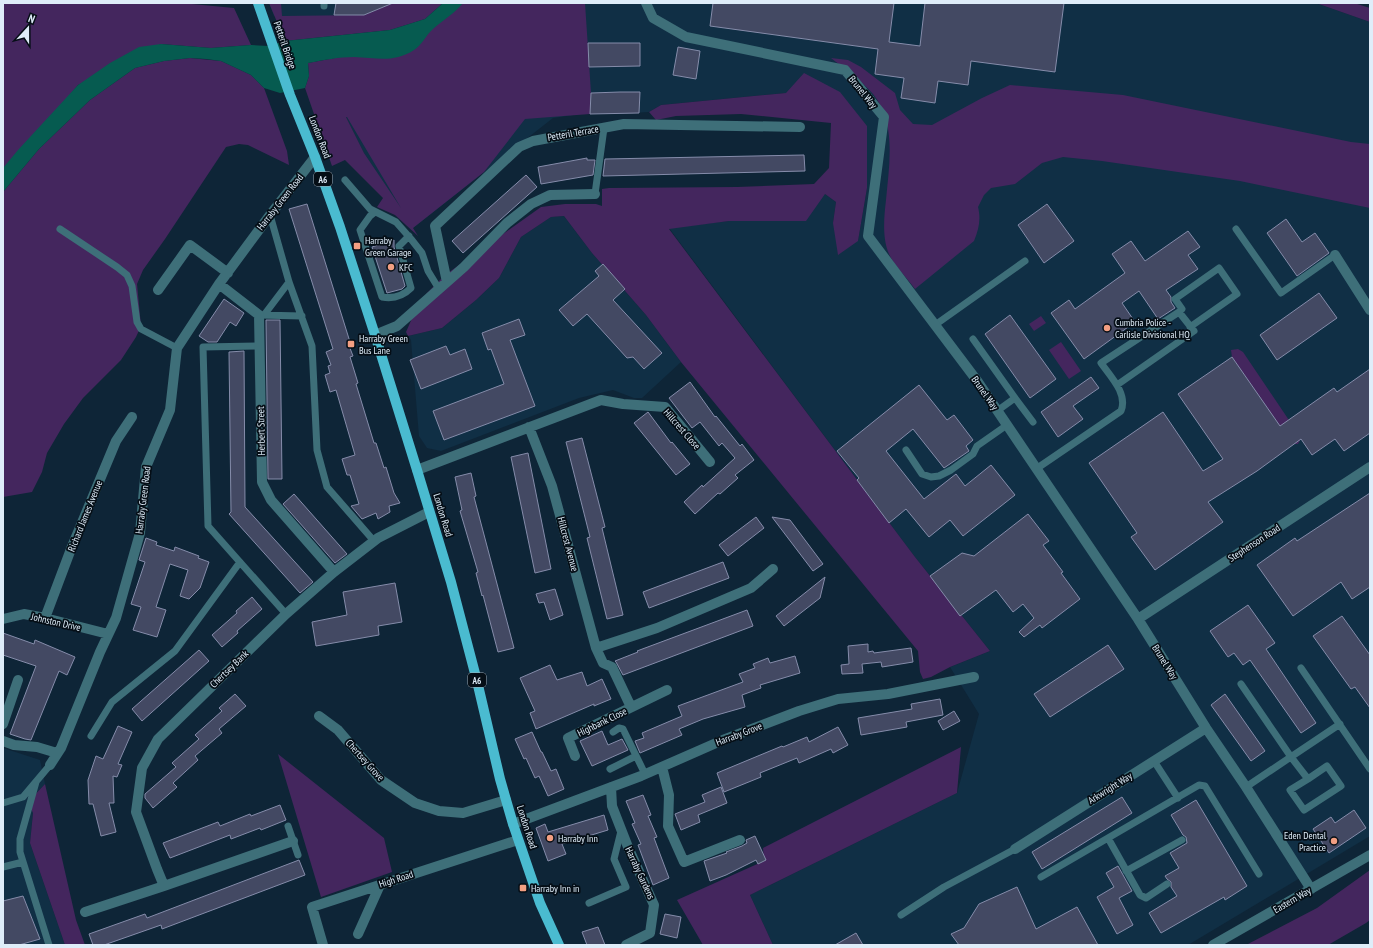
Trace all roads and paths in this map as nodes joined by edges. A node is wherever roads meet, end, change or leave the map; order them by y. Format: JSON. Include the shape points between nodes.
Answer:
{"nodes":[{"id":1,"x":258,"y":3,"type":"edge"},
{"id":2,"x":646,"y":3,"type":"edge"},
{"id":3,"x":290,"y":95,"type":"joint"},
{"id":4,"x":800,"y":127,"type":"dead end"},
{"id":5,"x":604,"y":128,"type":"junction"},
{"id":6,"x":315,"y":157,"type":"junction"},
{"id":7,"x":345,"y":180,"type":"dead end"},
{"id":8,"x":595,"y":194,"type":"joint"},
{"id":9,"x":375,"y":212,"type":"junction"},
{"id":10,"x":270,"y":215,"type":"junction"},
{"id":11,"x":60,"y":229,"type":"dead end"},
{"id":12,"x":1236,"y":229,"type":"dead end"},
{"id":13,"x":409,"y":236,"type":"junction"},
{"id":14,"x":1335,"y":255,"type":"joint"},
{"id":15,"x":1025,"y":261,"type":"dead end"},
{"id":16,"x":228,"y":273,"type":"junction"},
{"id":17,"x":289,"y":282,"type":"junction"},
{"id":18,"x":219,"y":284,"type":"junction"},
{"id":19,"x":443,"y":285,"type":"junction"},
{"id":20,"x":158,"y":290,"type":"dead end"},
{"id":21,"x":1370,"y":310,"type":"edge"},
{"id":22,"x":1179,"y":312,"type":"junction"},
{"id":23,"x":262,"y":315,"type":"junction"},
{"id":24,"x":302,"y":316,"type":"junction"},
{"id":25,"x":935,"y":325,"type":"junction"},
{"id":26,"x":1190,"y":327,"type":"junction"},
{"id":27,"x":375,"y":335,"type":"junction"},
{"id":28,"x":973,"y":339,"type":"dead end"},
{"id":29,"x":260,"y":346,"type":"junction"},
{"id":30,"x":178,"y":348,"type":"junction"},
{"id":31,"x":1117,"y":385,"type":"junction"},
{"id":32,"x":1015,"y":398,"type":"junction"},
{"id":33,"x":997,"y":411,"type":"junction"},
{"id":34,"x":132,"y":417,"type":"dead end"},
{"id":35,"x":1033,"y":422,"type":"dead end"},
{"id":36,"x":1007,"y":425,"type":"junction"},
{"id":37,"x":529,"y":427,"type":"junction"},
{"id":38,"x":906,"y":450,"type":"dead end"},
{"id":39,"x":710,"y":462,"type":"dead end"},
{"id":40,"x":1370,"y":467,"type":"edge"},
{"id":41,"x":1036,"y":469,"type":"junction"},
{"id":42,"x":417,"y":470,"type":"junction"},
{"id":43,"x":429,"y":512,"type":"junction"},
{"id":44,"x":374,"y":541,"type":"junction"},
{"id":45,"x":240,"y":562,"type":"junction"},
{"id":46,"x":773,"y":569,"type":"dead end"},
{"id":47,"x":334,"y":572,"type":"junction"},
{"id":48,"x":286,"y":614,"type":"junction"},
{"id":49,"x":45,"y":618,"type":"junction"},
{"id":50,"x":1138,"y":618,"type":"junction"},
{"id":51,"x":3,"y":619,"type":"edge"},
{"id":52,"x":108,"y":634,"type":"junction"},
{"id":53,"x":596,"y":648,"type":"junction"},
{"id":54,"x":603,"y":663,"type":"joint"},
{"id":55,"x":1301,"y":668,"type":"dead end"},
{"id":56,"x":974,"y":677,"type":"dead end"},
{"id":57,"x":18,"y":680,"type":"dead end"},
{"id":58,"x":1241,"y":684,"type":"dead end"},
{"id":59,"x":667,"y":690,"type":"dead end"},
{"id":60,"x":631,"y":707,"type":"junction"},
{"id":61,"x":319,"y":716,"type":"dead end"},
{"id":62,"x":3,"y":724,"type":"edge"},
{"id":63,"x":1340,"y":724,"type":"junction"},
{"id":64,"x":1206,"y":728,"type":"junction"},
{"id":65,"x":613,"y":732,"type":"dead end"},
{"id":66,"x":91,"y":736,"type":"dead end"},
{"id":67,"x":3,"y":741,"type":"edge"},
{"id":68,"x":57,"y":753,"type":"junction"},
{"id":69,"x":575,"y":756,"type":"dead end"},
{"id":70,"x":636,"y":756,"type":"junction"},
{"id":71,"x":1291,"y":757,"type":"junction"},
{"id":72,"x":1367,"y":758,"type":"edge"},
{"id":73,"x":1154,"y":761,"type":"junction"},
{"id":74,"x":50,"y":765,"type":"joint"},
{"id":75,"x":662,"y":767,"type":"junction"},
{"id":76,"x":610,"y":769,"type":"dead end"},
{"id":77,"x":1370,"y":769,"type":"edge"},
{"id":78,"x":645,"y":774,"type":"junction"},
{"id":79,"x":1308,"y":779,"type":"junction"},
{"id":80,"x":36,"y":782,"type":"junction"},
{"id":81,"x":611,"y":787,"type":"junction"},
{"id":82,"x":1246,"y":787,"type":"junction"},
{"id":83,"x":1178,"y":798,"type":"junction"},
{"id":84,"x":506,"y":800,"type":"junction"},
{"id":85,"x":3,"y":802,"type":"edge"},
{"id":86,"x":513,"y":824,"type":"junction"},
{"id":87,"x":288,"y":826,"type":"dead end"},
{"id":88,"x":621,"y":830,"type":"junction"},
{"id":89,"x":1108,"y":838,"type":"junction"},
{"id":90,"x":293,"y":840,"type":"junction"},
{"id":91,"x":518,"y":840,"type":"junction"},
{"id":92,"x":740,"y":840,"type":"dead end"},
{"id":93,"x":1182,"y":840,"type":"dead end"},
{"id":94,"x":1015,"y":849,"type":"joint"},
{"id":95,"x":298,"y":855,"type":"dead end"},
{"id":96,"x":1370,"y":855,"type":"edge"},
{"id":97,"x":23,"y":862,"type":"junction"},
{"id":98,"x":3,"y":868,"type":"edge"},
{"id":99,"x":1126,"y":871,"type":"junction"},
{"id":100,"x":1259,"y":874,"type":"dead end"},
{"id":101,"x":1041,"y":877,"type":"dead end"},
{"id":102,"x":1167,"y":884,"type":"dead end"},
{"id":103,"x":380,"y":885,"type":"junction"},
{"id":104,"x":164,"y":886,"type":"junction"},
{"id":105,"x":1311,"y":889,"type":"junction"},
{"id":106,"x":589,"y":903,"type":"dead end"},
{"id":107,"x":85,"y":912,"type":"dead end"},
{"id":108,"x":901,"y":915,"type":"dead end"},
{"id":109,"x":358,"y":934,"type":"dead end"},
{"id":110,"x":49,"y":945,"type":"edge"},
{"id":111,"x":323,"y":945,"type":"edge"},
{"id":112,"x":559,"y":945,"type":"edge"},
{"id":113,"x":626,"y":945,"type":"edge"},
{"id":114,"x":1213,"y":945,"type":"edge"}],
"edges":[{"from":1,"to":3,"type":"main road","name":"Petteril Bridge","number":"A6"},
{"from":2,"to":25,"type":"street","name":"Brunel Way","via":[[653,18],[686,37],[844,70],[884,117],[868,236]]},
{"from":3,"to":6,"type":"main road","name":"London Road","number":"A6"},
{"from":4,"to":5,"type":"street","name":"Petteril Terrace","via":[[624,124]]},
{"from":5,"to":8,"type":"lane"},
{"from":5,"to":19,"type":"street","name":"Petteril Terrace","via":[[533,141],[519,147],[435,226]]},
{"from":6,"to":10,"type":"street","name":"Harraby Green Road"},
{"from":6,"to":27,"type":"main road","name":"London Road","number":"A6"},
{"from":7,"to":9,"type":"lane"},
{"from":8,"to":19,"type":"street","via":[[550,195],[531,204]]},
{"from":9,"to":13,"type":"lane","via":[[396,222]]},
{"from":9,"to":13,"type":"lane","via":[[360,230],[382,297],[396,297],[411,288],[399,246]]},
{"from":10,"to":16,"type":"street","name":"Harraby Green Road"},
{"from":10,"to":17,"type":"lane"},
{"from":11,"to":30,"type":"lane","via":[[127,275],[132,286],[137,322],[141,329]]},
{"from":12,"to":14,"type":"lane","via":[[1281,293]]},
{"from":13,"to":19,"type":"lane","via":[[422,253],[428,271]]},
{"from":14,"to":21,"type":"street"},
{"from":15,"to":25,"type":"lane"},
{"from":16,"to":18,"type":"street","name":"Harraby Green Road"},
{"from":16,"to":20,"type":"street","via":[[190,245]]},
{"from":17,"to":23,"type":"lane"},
{"from":17,"to":24,"type":"lane"},
{"from":18,"to":23,"type":"street"},
{"from":18,"to":30,"type":"street","name":"Harraby Green Road"},
{"from":19,"to":27,"type":"street","via":[[397,326]]},
{"from":22,"to":26,"type":"lane"},
{"from":22,"to":26,"type":"lane","via":[[1182,309],[1175,299],[1219,268],[1237,294]]},
{"from":22,"to":31,"type":"lane","via":[[1101,363]]},
{"from":23,"to":24,"type":"lane"},
{"from":23,"to":29,"type":"street","name":"Herbert Street"},
{"from":24,"to":44,"type":"lane","via":[[312,346],[317,450],[327,487]]},
{"from":25,"to":33,"type":"street","name":"Brunel Way"},
{"from":26,"to":31,"type":"lane","via":[[1194,331]]},
{"from":27,"to":42,"type":"main road","name":"London Road","number":"A6"},
{"from":28,"to":32,"type":"lane"},
{"from":29,"to":45,"type":"lane","via":[[203,347],[208,526]]},
{"from":29,"to":47,"type":"street","name":"Herbert Street","via":[[262,482],[271,500]]},
{"from":30,"to":52,"type":"street","name":"Harraby Green Road","via":[[170,410],[146,467],[138,539],[116,618]]},
{"from":31,"to":41,"type":"lane","via":[[1123,405],[1121,411]]},
{"from":32,"to":33,"type":"lane"},
{"from":32,"to":35,"type":"lane"},
{"from":33,"to":36,"type":"street","name":"Brunel Way"},
{"from":34,"to":49,"type":"street","name":"Richard James Avenue","via":[[116,441]]},
{"from":36,"to":38,"type":"lane","via":[[977,446],[973,454],[939,476],[922,474]]},
{"from":36,"to":41,"type":"street","name":"Brunel Way"},
{"from":37,"to":39,"type":"street","name":"Hillcrest Close","via":[[601,400],[665,407]]},
{"from":37,"to":42,"type":"street"},
{"from":37,"to":53,"type":"street","name":"Hillcrest Avenue","via":[[552,486]]},
{"from":40,"to":50,"type":"street","name":"Stephenson Road"},
{"from":41,"to":50,"type":"street","name":"Brunel Way"},
{"from":42,"to":43,"type":"main road","name":"London Road","number":"A6"},
{"from":43,"to":44,"type":"street","name":"Chertsey Bank"},
{"from":43,"to":84,"type":"main road","name":"London Road","number":"A6","via":[[477,681]]},
{"from":44,"to":47,"type":"street","name":"Chertsey Bank"},
{"from":45,"to":48,"type":"lane"},
{"from":45,"to":66,"type":"lane","via":[[175,651],[112,702]]},
{"from":46,"to":53,"type":"street","via":[[751,588],[657,628]]},
{"from":47,"to":48,"type":"street","name":"Chertsey Bank"},
{"from":48,"to":104,"type":"street","name":"Chertsey Bank","via":[[158,739],[142,768],[136,812]]},
{"from":49,"to":51,"type":"street","name":"Johnston Drive","via":[[24,614]]},
{"from":49,"to":52,"type":"street","name":"Johnston Drive"},
{"from":50,"to":64,"type":"street","name":"Brunel Way"},
{"from":52,"to":68,"type":"street","name":"Harraby Green Road"},
{"from":53,"to":54,"type":"street","name":"Hillcrest Avenue"},
{"from":54,"to":60,"type":"street","name":"Highbank Close","via":[[612,667]]},
{"from":55,"to":63,"type":"lane"},
{"from":56,"to":75,"type":"street","name":"Harraby Grove","via":[[888,694],[838,700],[799,711]]},
{"from":57,"to":62,"type":"street"},
{"from":58,"to":71,"type":"lane"},
{"from":59,"to":60,"type":"street","name":"Highbank Close"},
{"from":60,"to":69,"type":"street","name":"Highbank Close","via":[[568,738]]},
{"from":61,"to":84,"type":"street","name":"Chertsey Grove","via":[[338,730],[381,780],[415,803],[439,811],[463,813]]},
{"from":63,"to":71,"type":"lane"},
{"from":63,"to":72,"type":"lane"},
{"from":64,"to":73,"type":"street","name":"Arkwright Way"},
{"from":64,"to":82,"type":"street","name":"Brunel Way"},
{"from":65,"to":70,"type":"lane","via":[[619,728],[623,729]]},
{"from":67,"to":68,"type":"street"},
{"from":68,"to":74,"type":"street","name":"Harraby Green Road"},
{"from":70,"to":76,"type":"lane"},
{"from":70,"to":78,"type":"lane"},
{"from":71,"to":79,"type":"lane"},
{"from":71,"to":82,"type":"lane"},
{"from":72,"to":77,"type":"lane"},
{"from":73,"to":83,"type":"lane"},
{"from":73,"to":94,"type":"street","name":"Arkwright Way"},
{"from":74,"to":80,"type":"lane","name":"Harraby Green Road"},
{"from":75,"to":78,"type":"street","name":"Harraby Grove"},
{"from":75,"to":92,"type":"street","via":[[669,795],[668,826],[684,862]]},
{"from":78,"to":81,"type":"street","name":"Harraby Grove"},
{"from":79,"to":79,"type":"lane","via":[[1327,766],[1341,786],[1304,810],[1290,790]]},
{"from":80,"to":85,"type":"lane","name":"Harraby Green Road","via":[[22,797]]},
{"from":80,"to":97,"type":"lane","via":[[20,839]]},
{"from":81,"to":86,"type":"street","name":"Harraby Grove"},
{"from":81,"to":88,"type":"street","name":"Harraby Gardens","via":[[612,806]]},
{"from":82,"to":105,"type":"street","name":"Brunel Way"},
{"from":83,"to":89,"type":"lane"},
{"from":83,"to":100,"type":"lane","via":[[1199,785],[1205,786]]},
{"from":84,"to":86,"type":"main road","name":"London Road","number":"A6"},
{"from":86,"to":91,"type":"main road","name":"London Road","number":"A6"},
{"from":87,"to":90,"type":"lane"},
{"from":88,"to":106,"type":"lane","via":[[614,859],[626,887]]},
{"from":88,"to":113,"type":"street","name":"Harraby Gardens","via":[[654,904],[650,933]]},
{"from":89,"to":99,"type":"lane"},
{"from":89,"to":101,"type":"lane"},
{"from":90,"to":95,"type":"lane"},
{"from":90,"to":104,"type":"street"},
{"from":91,"to":103,"type":"street","name":"High Road"},
{"from":91,"to":112,"type":"main road","name":"London Road","number":"A6","via":[[540,903]]},
{"from":93,"to":99,"type":"lane"},
{"from":94,"to":108,"type":"lane","via":[[944,887]]},
{"from":96,"to":105,"type":"street","name":"Eastern Way"},
{"from":97,"to":98,"type":"lane"},
{"from":97,"to":110,"type":"lane"},
{"from":99,"to":102,"type":"lane","via":[[1140,896],[1146,898]]},
{"from":103,"to":109,"type":"street"},
{"from":103,"to":111,"type":"street","name":"High Road","via":[[312,907]]},
{"from":104,"to":107,"type":"street"},
{"from":105,"to":114,"type":"street","name":"Eastern Way"}]}
